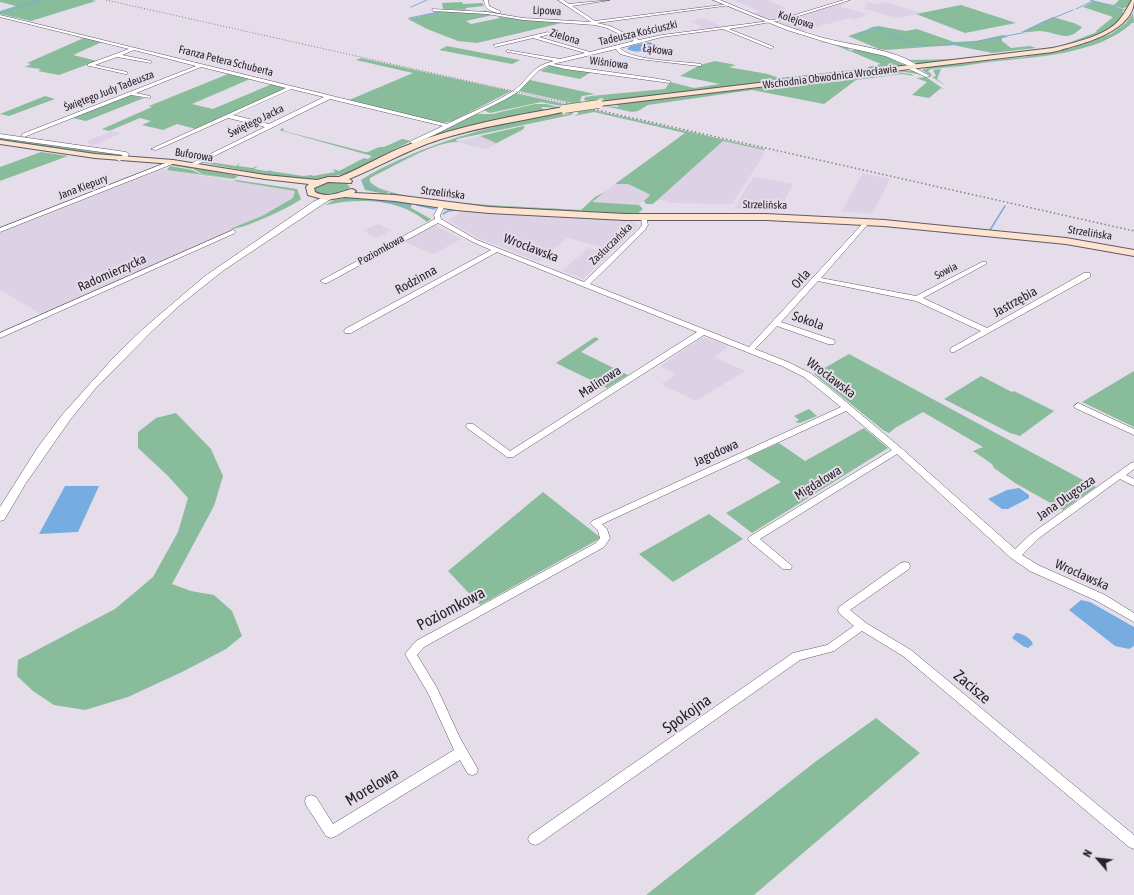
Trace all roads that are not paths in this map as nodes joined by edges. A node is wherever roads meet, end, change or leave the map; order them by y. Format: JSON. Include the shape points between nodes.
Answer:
{"nodes":[{"id":1,"x":486,"y":0,"type":"edge"},
{"id":2,"x":560,"y":0,"type":"edge"},
{"id":3,"x":608,"y":0,"type":"edge"},
{"id":4,"x":716,"y":0,"type":"edge"},
{"id":5,"x":848,"y":0,"type":"edge"},
{"id":6,"x":1134,"y":1,"type":"edge"},
{"id":7,"x":568,"y":5,"type":"junction"},
{"id":8,"x":729,"y":5,"type":"junction"},
{"id":9,"x":433,"y":10,"type":"dead end"},
{"id":10,"x":0,"y":16,"type":"edge"},
{"id":11,"x":524,"y":17,"type":"dead end"},
{"id":12,"x":769,"y":22,"type":"junction"},
{"id":13,"x":591,"y":23,"type":"junction"},
{"id":14,"x":723,"y":28,"type":"junction"},
{"id":15,"x":548,"y":33,"type":"dead end"},
{"id":16,"x":662,"y":36,"type":"junction"},
{"id":17,"x":535,"y":37,"type":"junction"},
{"id":18,"x":631,"y":39,"type":"junction"},
{"id":19,"x":639,"y":42,"type":"junction"},
{"id":20,"x":495,"y":46,"type":"dead end"},
{"id":21,"x":617,"y":47,"type":"junction"},
{"id":22,"x":772,"y":48,"type":"dead end"},
{"id":23,"x":134,"y":49,"type":"junction"},
{"id":24,"x":509,"y":51,"type":"dead end"},
{"id":25,"x":589,"y":54,"type":"junction"},
{"id":26,"x":116,"y":55,"type":"junction"},
{"id":27,"x":560,"y":61,"type":"junction"},
{"id":28,"x":149,"y":62,"type":"dead end"},
{"id":29,"x":547,"y":64,"type":"junction"},
{"id":30,"x":202,"y":65,"type":"junction"},
{"id":31,"x":699,"y":65,"type":"dead end"},
{"id":32,"x":914,"y":67,"type":"junction"},
{"id":33,"x":125,"y":73,"type":"dead end"},
{"id":34,"x":668,"y":82,"type":"dead end"},
{"id":35,"x":289,"y":88,"type":"dead end"},
{"id":36,"x":131,"y":93,"type":"junction"},
{"id":37,"x":148,"y":97,"type":"dead end"},
{"id":38,"x":329,"y":97,"type":"junction"},
{"id":39,"x":228,"y":116,"type":"junction"},
{"id":40,"x":509,"y":120,"type":"junction"},
{"id":41,"x":269,"y":126,"type":"junction"},
{"id":42,"x":448,"y":126,"type":"junction"},
{"id":43,"x":0,"y":132,"type":"edge"},
{"id":44,"x":24,"y":135,"type":"junction"},
{"id":45,"x":0,"y":136,"type":"edge"},
{"id":46,"x":45,"y":138,"type":"dead end"},
{"id":47,"x":0,"y":142,"type":"edge"},
{"id":48,"x":413,"y":142,"type":"dead end"},
{"id":49,"x":154,"y":149,"type":"dead end"},
{"id":50,"x":119,"y":159,"type":"junction"},
{"id":51,"x":174,"y":162,"type":"junction"},
{"id":52,"x":192,"y":165,"type":"junction"},
{"id":53,"x":341,"y":179,"type":"junction"},
{"id":54,"x":353,"y":185,"type":"junction"},
{"id":55,"x":313,"y":188,"type":"junction"},
{"id":56,"x":346,"y":194,"type":"junction"},
{"id":57,"x":328,"y":198,"type":"junction"},
{"id":58,"x":395,"y":198,"type":"junction"},
{"id":59,"x":442,"y":205,"type":"junction"},
{"id":60,"x":644,"y":216,"type":"junction"},
{"id":61,"x":438,"y":220,"type":"junction"},
{"id":62,"x":867,"y":222,"type":"junction"},
{"id":63,"x":0,"y":230,"type":"edge"},
{"id":64,"x":233,"y":232,"type":"dead end"},
{"id":65,"x":495,"y":250,"type":"junction"},
{"id":66,"x":1134,"y":253,"type":"edge"},
{"id":67,"x":984,"y":263,"type":"dead end"},
{"id":68,"x":224,"y":266,"type":"junction"},
{"id":69,"x":1088,"y":275,"type":"dead end"},
{"id":70,"x":817,"y":279,"type":"junction"},
{"id":71,"x":324,"y":281,"type":"dead end"},
{"id":72,"x":586,"y":285,"type":"junction"},
{"id":73,"x":918,"y":299,"type":"junction"},
{"id":74,"x":776,"y":323,"type":"junction"},
{"id":75,"x":348,"y":330,"type":"dead end"},
{"id":76,"x":704,"y":331,"type":"junction"},
{"id":77,"x":987,"y":331,"type":"junction"},
{"id":78,"x":0,"y":336,"type":"edge"},
{"id":79,"x":831,"y":342,"type":"dead end"},
{"id":80,"x":750,"y":350,"type":"junction"},
{"id":81,"x":954,"y":350,"type":"dead end"},
{"id":82,"x":1078,"y":406,"type":"dead end"},
{"id":83,"x":847,"y":407,"type":"junction"},
{"id":84,"x":470,"y":426,"type":"dead end"},
{"id":85,"x":1134,"y":432,"type":"edge"},
{"id":86,"x":898,"y":450,"type":"junction"},
{"id":87,"x":1134,"y":465,"type":"edge"},
{"id":88,"x":1120,"y":476,"type":"junction"},
{"id":89,"x":1134,"y":483,"type":"edge"},
{"id":90,"x":0,"y":518,"type":"edge"},
{"id":91,"x":595,"y":523,"type":"joint"},
{"id":92,"x":1015,"y":555,"type":"junction"},
{"id":93,"x":787,"y":566,"type":"dead end"},
{"id":94,"x":905,"y":566,"type":"dead end"},
{"id":95,"x":1134,"y":618,"type":"edge"},
{"id":96,"x":862,"y":626,"type":"junction"},
{"id":97,"x":462,"y":752,"type":"junction"},
{"id":98,"x":472,"y":770,"type":"dead end"},
{"id":99,"x":310,"y":801,"type":"dead end"},
{"id":100,"x":535,"y":839,"type":"dead end"},
{"id":101,"x":1134,"y":842,"type":"edge"}],
"edges":[{"from":1,"to":11,"type":"street","via":[[491,10]]},
{"from":2,"to":7,"type":"street"},
{"from":3,"to":7,"type":"street"},
{"from":4,"to":8,"type":"street","name":"Kolejowa"},
{"from":5,"to":12,"type":"street","name":"Tadeusza Kościuszki"},
{"from":6,"to":32,"type":"main road","name":"Wschodnia Obwodnica Wrocławia","via":[[1119,24],[1093,39],[1070,46],[1026,54]]},
{"from":7,"to":13,"type":"street"},
{"from":8,"to":12,"type":"street","name":"Kolejowa"},
{"from":8,"to":13,"type":"street"},
{"from":9,"to":13,"type":"street","name":"Lipowa","via":[[487,12],[523,19]]},
{"from":10,"to":23,"type":"street","name":"Franza Petera Schuberta"},
{"from":12,"to":14,"type":"street","name":"Tadeusza Kościuszki"},
{"from":12,"to":32,"type":"street","name":"Kolejowa","via":[[817,38],[896,58]]},
{"from":13,"to":18,"type":"street","via":[[608,27]]},
{"from":14,"to":16,"type":"street","name":"Tadeusza Kościuszki"},
{"from":14,"to":22,"type":"street"},
{"from":15,"to":17,"type":"street"},
{"from":16,"to":18,"type":"street"},
{"from":16,"to":19,"type":"street","name":"Tadeusza Kościuszki"},
{"from":17,"to":20,"type":"street"},
{"from":17,"to":25,"type":"street","name":"Zielona"},
{"from":18,"to":19,"type":"street"},
{"from":19,"to":21,"type":"street","name":"Tadeusza Kościuszki"},
{"from":21,"to":25,"type":"street","name":"Tadeusza Kościuszki"},
{"from":21,"to":31,"type":"street","name":"Łąkowa","via":[[620,52],[639,58]]},
{"from":23,"to":26,"type":"street"},
{"from":23,"to":30,"type":"street","name":"Franza Petera Schuberta"},
{"from":24,"to":27,"type":"street"},
{"from":25,"to":27,"type":"street","name":"Tadeusza Kościuszki"},
{"from":26,"to":28,"type":"street"},
{"from":26,"to":33,"type":"street","via":[[90,64]]},
{"from":27,"to":29,"type":"street","name":"Tadeusza Kościuszki"},
{"from":29,"to":34,"type":"street","name":"Wiśniowa"},
{"from":29,"to":42,"type":"street","name":"Tadeusza Kościuszki","via":[[537,69],[516,91]]},
{"from":30,"to":36,"type":"street","name":"Świętego Judy Tadeusza"},
{"from":30,"to":38,"type":"street","name":"Franza Petera Schuberta"},
{"from":32,"to":40,"type":"main road","name":"Wschodnia Obwodnica Wrocławia","bridge":true,"via":[[599,104]]},
{"from":35,"to":39,"type":"street"},
{"from":36,"to":37,"type":"street"},
{"from":36,"to":44,"type":"street","name":"Świętego Judy Tadeusza"},
{"from":38,"to":41,"type":"street","name":"Świętego Jacka"},
{"from":38,"to":42,"type":"street","name":"Franza Petera Schuberta"},
{"from":39,"to":41,"type":"street"},
{"from":39,"to":49,"type":"street"},
{"from":40,"to":53,"type":"main road","name":"Wschodnia Obwodnica Wrocławia","via":[[420,143]]},
{"from":40,"to":54,"type":"main road","name":"Wschodnia Obwodnica Wrocławia","via":[[423,146],[357,177]]},
{"from":41,"to":52,"type":"street","name":"Świętego Jacka"},
{"from":42,"to":48,"type":"street","name":"Tadeusza Kościuszki"},
{"from":43,"to":44,"type":"street"},
{"from":44,"to":46,"type":"street"},
{"from":45,"to":50,"type":"street","via":[[126,154]]},
{"from":47,"to":50,"type":"main road","name":"Buforowa"},
{"from":50,"to":51,"type":"main road","name":"Buforowa"},
{"from":51,"to":52,"type":"main road","name":"Buforowa"},
{"from":51,"to":63,"type":"street","name":"Jana Kiepury"},
{"from":52,"to":55,"type":"main road","name":"Buforowa"},
{"from":53,"to":54,"type":"main road","name":"Strzelińska"},
{"from":53,"to":55,"type":"main road","via":[[329,179]]},
{"from":54,"to":56,"type":"main road","name":"Wschodnia Obwodnica Wrocławia"},
{"from":54,"to":58,"type":"main road","name":"Strzelińska"},
{"from":55,"to":57,"type":"main road","name":"Buforowa"},
{"from":55,"to":68,"type":"street","via":[[311,200]]},
{"from":56,"to":57,"type":"main road"},
{"from":56,"to":58,"type":"main road","name":"Strzelińska"},
{"from":57,"to":68,"type":"street"},
{"from":58,"to":59,"type":"main road","name":"Strzelińska"},
{"from":59,"to":60,"type":"main road","name":"Strzelińska","via":[[489,210]]},
{"from":59,"to":61,"type":"street","via":[[437,215]]},
{"from":60,"to":62,"type":"main road","name":"Strzelińska","via":[[766,217]]},
{"from":60,"to":72,"type":"street","name":"Zasłuczańska","via":[[645,225],[642,230]]},
{"from":61,"to":65,"type":"street","name":"Wrocławska"},
{"from":61,"to":71,"type":"street","name":"Poziomkowa"},
{"from":62,"to":66,"type":"main road","name":"Strzelińska","via":[[1066,241]]},
{"from":62,"to":70,"type":"street","name":"Orla"},
{"from":64,"to":78,"type":"street","name":"Radomierzycka"},
{"from":65,"to":72,"type":"street","name":"Wrocławska"},
{"from":65,"to":75,"type":"street","name":"Rodzinna"},
{"from":67,"to":73,"type":"street","name":"Sowia"},
{"from":68,"to":90,"type":"street","via":[[141,334],[96,381],[59,427]]},
{"from":69,"to":77,"type":"street","name":"Jastrzębia"},
{"from":70,"to":73,"type":"street"},
{"from":70,"to":74,"type":"street","name":"Orla"},
{"from":72,"to":76,"type":"street","name":"Wrocławska"},
{"from":73,"to":77,"type":"street"},
{"from":74,"to":79,"type":"street","name":"Sokola"},
{"from":74,"to":80,"type":"street","name":"Orla"},
{"from":76,"to":80,"type":"street","name":"Wrocławska"},
{"from":76,"to":84,"type":"street","name":"Malinowa","via":[[510,455]]},
{"from":77,"to":81,"type":"street","name":"Jastrzębia"},
{"from":80,"to":83,"type":"street","name":"Wrocławska","via":[[807,375]]},
{"from":82,"to":85,"type":"street"},
{"from":83,"to":86,"type":"street","name":"Wrocławska"},
{"from":83,"to":91,"type":"street","name":"Jagodowa"},
{"from":86,"to":92,"type":"street","name":"Wrocławska"},
{"from":86,"to":93,"type":"street","name":"Migdałowa","via":[[753,538]]},
{"from":87,"to":88,"type":"street","name":"Jana Długosza"},
{"from":88,"to":89,"type":"street"},
{"from":88,"to":92,"type":"street","name":"Jana Długosza","via":[[1036,536]]},
{"from":91,"to":97,"type":"street","name":"Poziomkowa","via":[[605,538],[600,546],[420,644],[411,654],[443,710]]},
{"from":92,"to":95,"type":"street","name":"Wrocławska","via":[[1034,568],[1101,598]]},
{"from":94,"to":96,"type":"street","name":"Zacisze","via":[[843,610]]},
{"from":96,"to":100,"type":"street","name":"Spokojna","via":[[830,648],[797,656]]},
{"from":96,"to":101,"type":"street","name":"Zacisze","via":[[907,653]]},
{"from":97,"to":98,"type":"street","name":"Poziomkowa"},
{"from":97,"to":99,"type":"street","name":"Morelowa","via":[[331,832]]}]}
